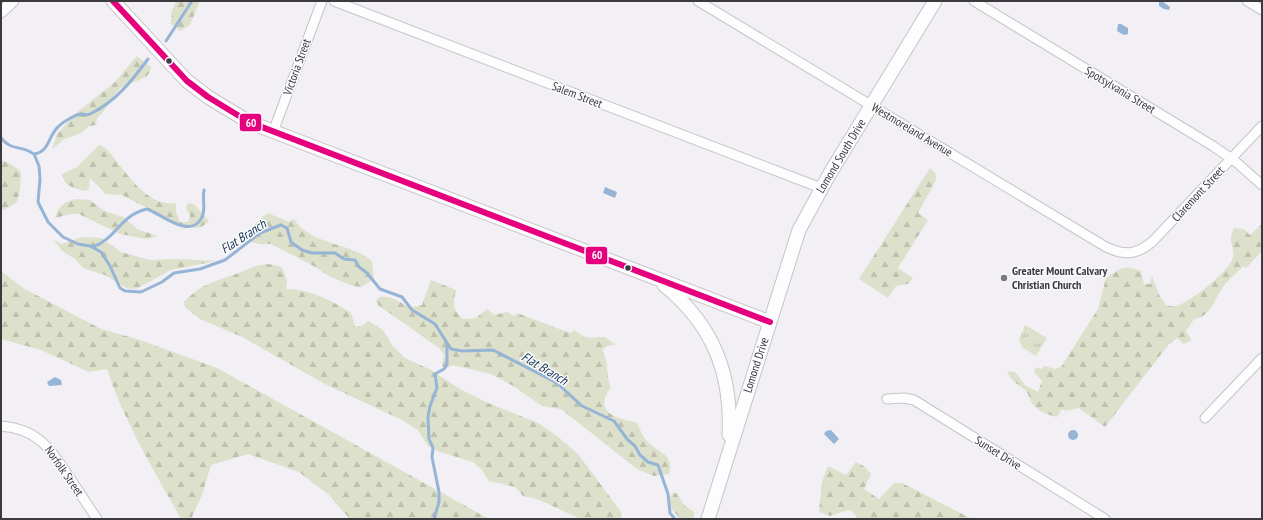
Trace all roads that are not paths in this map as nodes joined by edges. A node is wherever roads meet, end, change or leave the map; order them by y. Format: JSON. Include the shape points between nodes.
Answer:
{"nodes":[{"id":1,"x":13,"y":1,"type":"edge"},
{"id":2,"x":113,"y":1,"type":"edge"},
{"id":3,"x":322,"y":1,"type":"edge"},
{"id":4,"x":334,"y":1,"type":"edge"},
{"id":5,"x":698,"y":1,"type":"edge"},
{"id":6,"x":935,"y":1,"type":"edge"},
{"id":7,"x":974,"y":1,"type":"edge"},
{"id":8,"x":1247,"y":1,"type":"edge"},
{"id":9,"x":1262,"y":10,"type":"edge"},
{"id":10,"x":1,"y":12,"type":"edge"},
{"id":11,"x":871,"y":106,"type":"junction"},
{"id":12,"x":1262,"y":126,"type":"edge"},
{"id":13,"x":273,"y":132,"type":"junction"},
{"id":14,"x":1231,"y":158,"type":"junction"},
{"id":15,"x":1262,"y":185,"type":"edge"},
{"id":16,"x":821,"y":188,"type":"junction"},
{"id":17,"x":1129,"y":253,"type":"joint"},
{"id":18,"x":656,"y":279,"type":"junction"},
{"id":19,"x":770,"y":322,"type":"junction"},
{"id":20,"x":1262,"y":358,"type":"edge"},
{"id":21,"x":887,"y":399,"type":"dead end"},
{"id":22,"x":1205,"y":418,"type":"dead end"},
{"id":23,"x":1,"y":426,"type":"edge"},
{"id":24,"x":728,"y":456,"type":"junction"},
{"id":25,"x":97,"y":519,"type":"edge"},
{"id":26,"x":708,"y":519,"type":"edge"},
{"id":27,"x":1105,"y":519,"type":"edge"}],
"edges":[{"from":1,"to":10,"type":"street"},
{"from":2,"to":13,"type":"main road","name":"Lomond Drive","via":[[187,81],[225,109]]},
{"from":3,"to":13,"type":"street","name":"Victoria Street"},
{"from":4,"to":16,"type":"street","name":"Salem Street"},
{"from":5,"to":11,"type":"street","name":"Westmoreland Avenue"},
{"from":6,"to":11,"type":"main road","name":"Lomond South Drive"},
{"from":7,"to":14,"type":"street","name":"Spotsylvania Street"},
{"from":8,"to":9,"type":"street"},
{"from":11,"to":16,"type":"main road","name":"Lomond South Drive"},
{"from":11,"to":17,"type":"street","name":"Westmoreland Avenue","via":[[1106,247]]},
{"from":12,"to":14,"type":"street","name":"Claremont Street"},
{"from":13,"to":18,"type":"main road","name":"Lomond Drive"},
{"from":14,"to":15,"type":"street","name":"Spotsylvania Street"},
{"from":14,"to":17,"type":"street","name":"Claremont Street","via":[[1153,241],[1143,250]]},
{"from":16,"to":19,"type":"main road","name":"Lomond South Drive","via":[[799,230]]},
{"from":18,"to":19,"type":"main road","name":"Lomond Drive"},
{"from":18,"to":24,"type":"main road","name":"Lomond Drive","via":[[681,300],[697,320],[720,359],[729,398]]},
{"from":19,"to":24,"type":"main road","name":"Lomond Drive"},
{"from":20,"to":22,"type":"street"},
{"from":21,"to":27,"type":"street","name":"Sunset Drive","via":[[914,400]]},
{"from":23,"to":25,"type":"street","name":"Norfolk Street","via":[[23,430],[46,445]]},
{"from":24,"to":26,"type":"main road","name":"Lomond Drive"}]}
